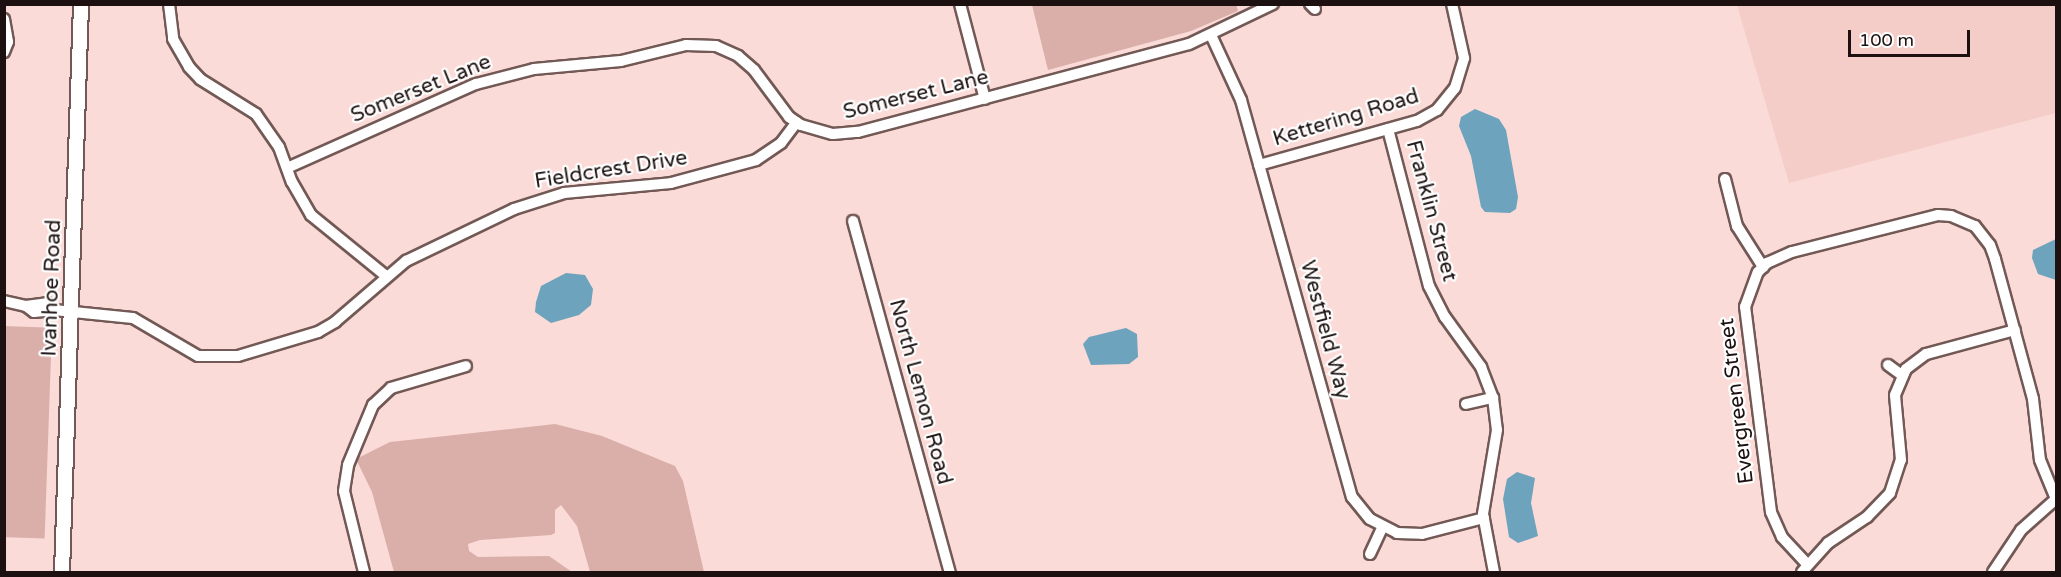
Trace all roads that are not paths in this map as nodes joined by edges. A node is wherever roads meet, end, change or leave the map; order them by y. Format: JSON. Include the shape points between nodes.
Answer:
{"nodes":[{"id":1,"x":81,"y":4,"type":"edge"},
{"id":2,"x":169,"y":4,"type":"edge"},
{"id":3,"x":960,"y":4,"type":"edge"},
{"id":4,"x":1273,"y":4,"type":"edge"},
{"id":5,"x":1452,"y":4,"type":"edge"},
{"id":6,"x":4,"y":19,"type":"edge"},
{"id":7,"x":1211,"y":35,"type":"junction"},
{"id":8,"x":4,"y":52,"type":"edge"},
{"id":9,"x":985,"y":99,"type":"junction"},
{"id":10,"x":797,"y":122,"type":"junction"},
{"id":11,"x":1388,"y":129,"type":"junction"},
{"id":12,"x":1259,"y":165,"type":"junction"},
{"id":13,"x":287,"y":168,"type":"junction"},
{"id":14,"x":1725,"y":178,"type":"dead end"},
{"id":15,"x":853,"y":221,"type":"dead end"},
{"id":16,"x":1763,"y":267,"type":"junction"},
{"id":17,"x":386,"y":276,"type":"junction"},
{"id":18,"x":4,"y":301,"type":"edge"},
{"id":19,"x":72,"y":311,"type":"junction"},
{"id":20,"x":2015,"y":330,"type":"junction"},
{"id":21,"x":1888,"y":365,"type":"dead end"},
{"id":22,"x":466,"y":366,"type":"dead end"},
{"id":23,"x":1902,"y":375,"type":"junction"},
{"id":24,"x":1492,"y":398,"type":"junction"},
{"id":25,"x":1466,"y":404,"type":"dead end"},
{"id":26,"x":2056,"y":499,"type":"edge"},
{"id":27,"x":1484,"y":518,"type":"junction"},
{"id":28,"x":1382,"y":528,"type":"junction"},
{"id":29,"x":1371,"y":554,"type":"dead end"},
{"id":30,"x":1805,"y":568,"type":"edge"},
{"id":31,"x":62,"y":573,"type":"edge"},
{"id":32,"x":364,"y":573,"type":"edge"},
{"id":33,"x":950,"y":573,"type":"edge"},
{"id":34,"x":1494,"y":573,"type":"edge"},
{"id":35,"x":1993,"y":573,"type":"edge"}],
"edges":[{"from":1,"to":19,"type":"main road","name":"Ivanhoe Road"},
{"from":2,"to":13,"type":"street","via":[[173,39],[183,60],[200,79],[256,114],[279,147]]},
{"from":3,"to":9,"type":"street"},
{"from":4,"to":7,"type":"street","name":"Somerset Lane"},
{"from":5,"to":11,"type":"street","name":"Kettering Road","via":[[1464,51],[1455,88],[1428,116]]},
{"from":6,"to":8,"type":"street","via":[[8,42]]},
{"from":7,"to":9,"type":"street","name":"Somerset Lane"},
{"from":7,"to":12,"type":"street","name":"Westfield Way","via":[[1241,100]]},
{"from":9,"to":10,"type":"street","name":"Somerset Lane","via":[[846,134],[820,131]]},
{"from":10,"to":13,"type":"street","name":"Somerset Lane","via":[[738,56],[716,46],[686,45],[621,61],[534,69],[476,84]]},
{"from":10,"to":17,"type":"street","name":"Fieldcrest Drive","via":[[781,143],[756,160],[671,183],[564,194],[532,202],[434,245]]},
{"from":11,"to":12,"type":"street","name":"Kettering Road"},
{"from":11,"to":24,"type":"street","name":"Franklin Street","via":[[1429,286],[1445,318],[1481,367]]},
{"from":12,"to":28,"type":"street","name":"Westfield Way","via":[[1352,497],[1359,509]]},
{"from":13,"to":17,"type":"street","via":[[311,215]]},
{"from":14,"to":16,"type":"street","via":[[1737,226]]},
{"from":15,"to":33,"type":"street","name":"North Lemon Road"},
{"from":16,"to":20,"type":"street","via":[[1792,252],[1928,217],[1951,216],[1975,226],[1990,245]]},
{"from":16,"to":30,"type":"street","name":"Evergreen Street","via":[[1751,282],[1745,307],[1771,512],[1782,537]]},
{"from":17,"to":19,"type":"street","name":"Fieldcrest Drive","via":[[335,322],[318,332],[221,359],[184,350],[134,318]]},
{"from":18,"to":19,"type":"street","name":"Fieldcrest Drive","via":[[34,312]]},
{"from":19,"to":31,"type":"main road","name":"Ivanhoe Road"},
{"from":20,"to":23,"type":"street","via":[[1926,354]]},
{"from":20,"to":26,"type":"street","via":[[2033,399],[2040,460]]},
{"from":21,"to":23,"type":"street"},
{"from":22,"to":32,"type":"street","via":[[391,388],[373,405],[348,465],[344,491]]},
{"from":23,"to":30,"type":"street","via":[[1894,407],[1901,460],[1890,493],[1879,507],[1828,543]]},
{"from":24,"to":25,"type":"street"},
{"from":24,"to":27,"type":"street","name":"Franklin Street","via":[[1497,430]]},
{"from":26,"to":35,"type":"street","via":[[2021,530]]},
{"from":27,"to":28,"type":"street","via":[[1422,534]]},
{"from":27,"to":34,"type":"street","name":"Franklin Street"},
{"from":28,"to":29,"type":"street"}]}
